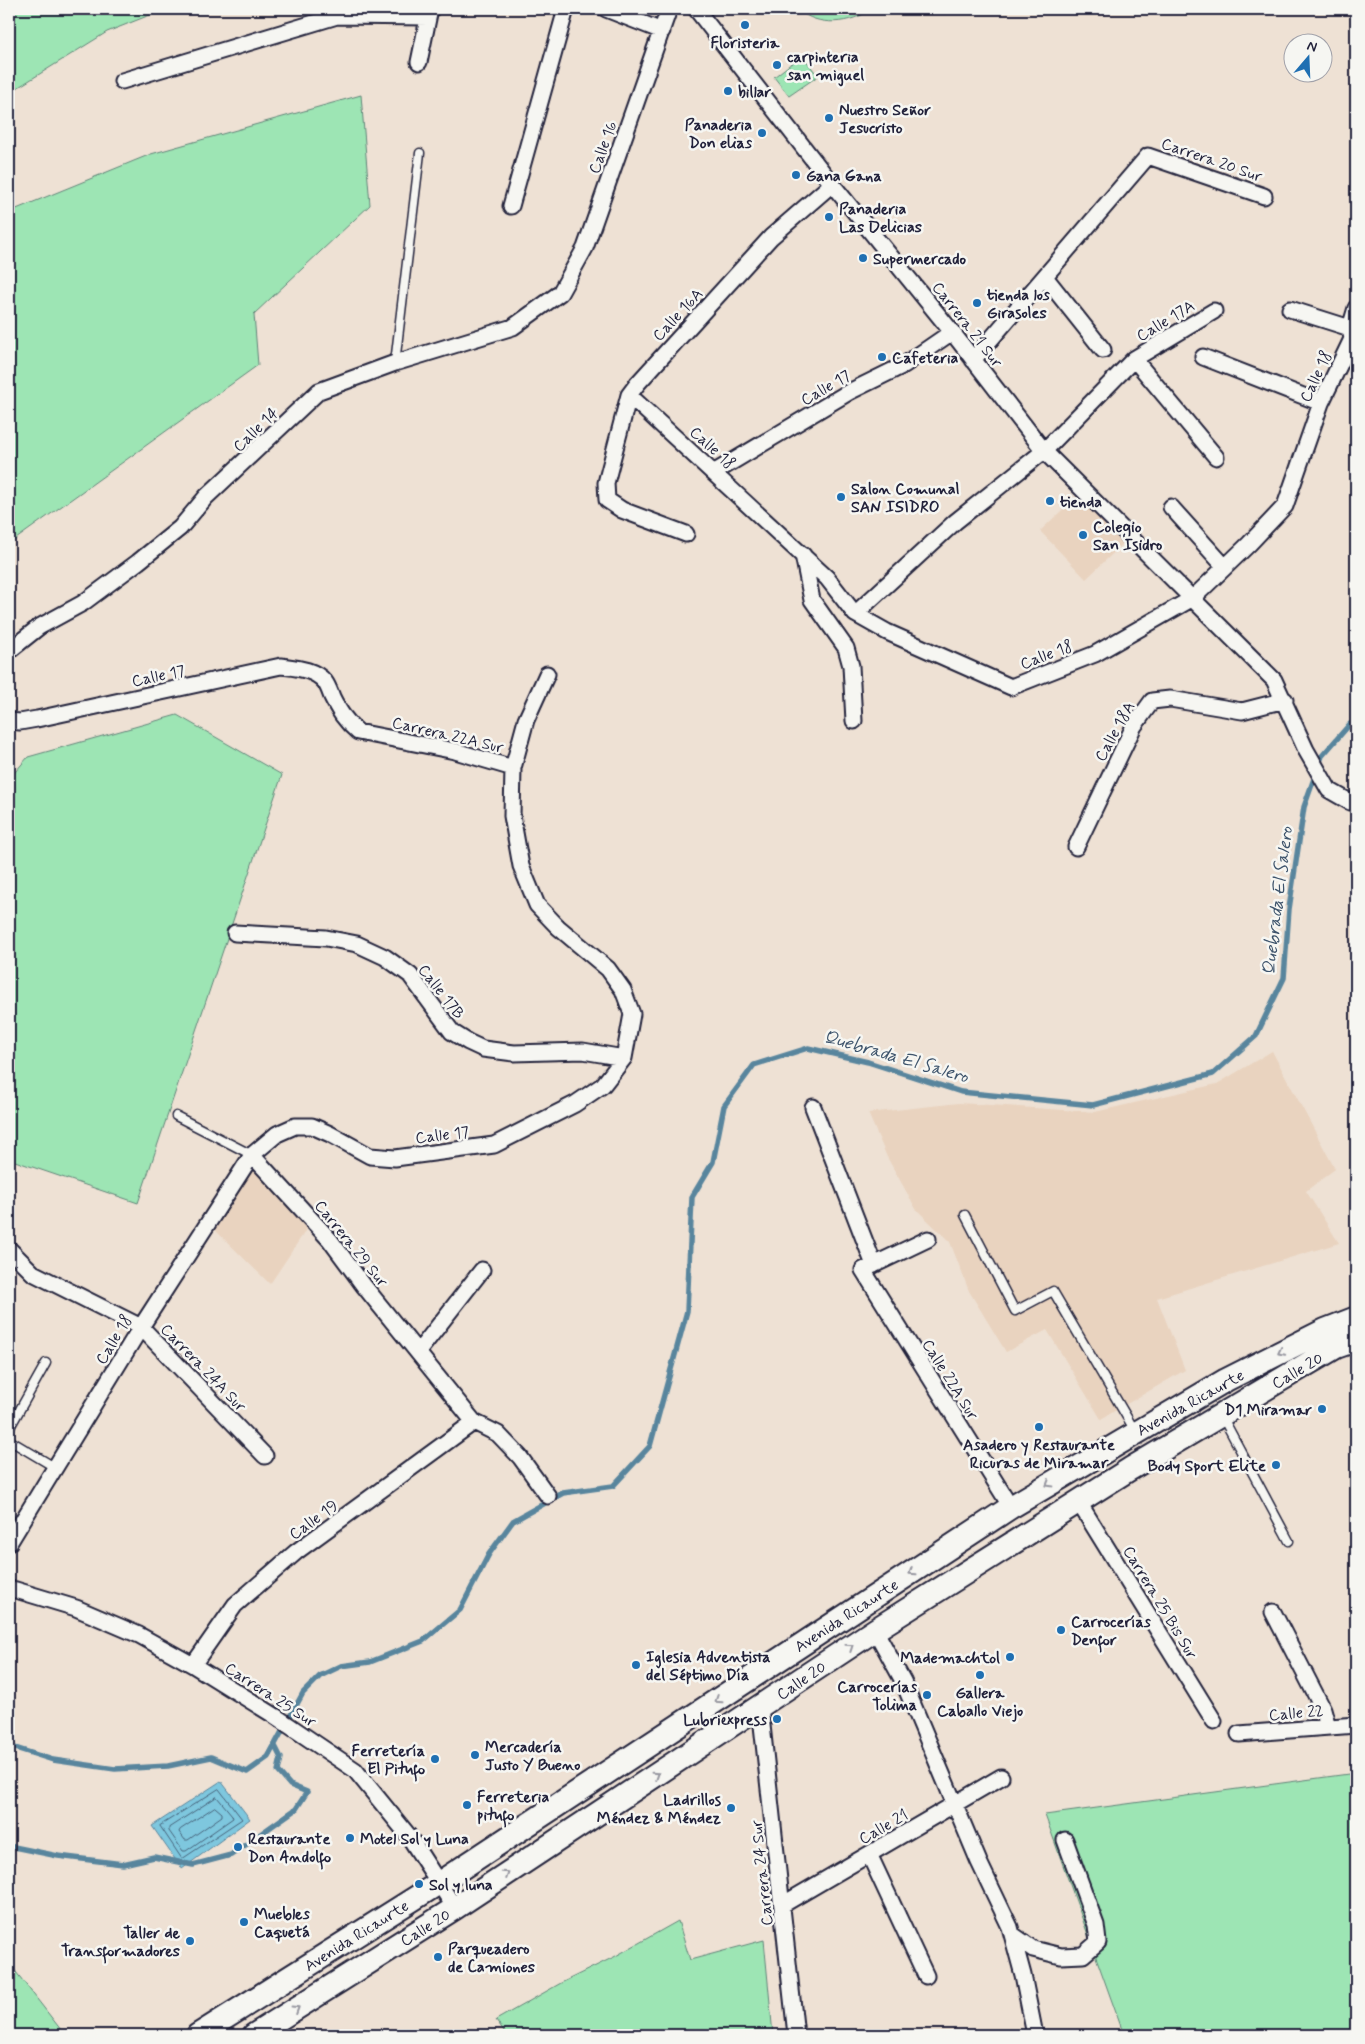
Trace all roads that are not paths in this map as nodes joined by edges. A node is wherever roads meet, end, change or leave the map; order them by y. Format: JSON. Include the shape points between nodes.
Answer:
{"nodes":[{"id":1,"x":566,"y":9,"type":"edge"},
{"id":2,"x":606,"y":9,"type":"edge"},
{"id":3,"x":669,"y":9,"type":"edge"},
{"id":4,"x":696,"y":9,"type":"edge"},
{"id":5,"x":429,"y":13,"type":"edge"},
{"id":6,"x":662,"y":31,"type":"junction"},
{"id":7,"x":419,"y":62,"type":"dead end"},
{"id":8,"x":122,"y":81,"type":"dead end"},
{"id":9,"x":420,"y":153,"type":"dead end"},
{"id":10,"x":832,"y":184,"type":"junction"},
{"id":11,"x":1264,"y":196,"type":"dead end"},
{"id":12,"x":511,"y":206,"type":"dead end"},
{"id":13,"x":1045,"y":277,"type":"junction"},
{"id":14,"x":560,"y":293,"type":"joint"},
{"id":15,"x":1356,"y":308,"type":"edge"},
{"id":16,"x":1290,"y":309,"type":"dead end"},
{"id":17,"x":1214,"y":311,"type":"dead end"},
{"id":18,"x":952,"y":332,"type":"junction"},
{"id":19,"x":1353,"y":337,"type":"edge"},
{"id":20,"x":1103,"y":350,"type":"dead end"},
{"id":21,"x":1203,"y":357,"type":"dead end"},
{"id":22,"x":1134,"y":359,"type":"junction"},
{"id":23,"x":974,"y":360,"type":"junction"},
{"id":24,"x":395,"y":363,"type":"junction"},
{"id":25,"x":629,"y":395,"type":"junction"},
{"id":26,"x":1321,"y":403,"type":"junction"},
{"id":27,"x":1044,"y":451,"type":"junction"},
{"id":28,"x":1216,"y":457,"type":"dead end"},
{"id":29,"x":715,"y":472,"type":"junction"},
{"id":30,"x":1171,"y":507,"type":"dead end"},
{"id":31,"x":686,"y":534,"type":"dead end"},
{"id":32,"x":803,"y":555,"type":"junction"},
{"id":33,"x":1225,"y":567,"type":"junction"},
{"id":34,"x":1193,"y":598,"type":"junction"},
{"id":35,"x":855,"y":614,"type":"junction"},
{"id":36,"x":9,"y":651,"type":"edge"},
{"id":37,"x":314,"y":673,"type":"joint"},
{"id":38,"x":546,"y":674,"type":"dead end"},
{"id":39,"x":1285,"y":700,"type":"junction"},
{"id":40,"x":854,"y":721,"type":"dead end"},
{"id":41,"x":9,"y":722,"type":"edge"},
{"id":42,"x":513,"y":768,"type":"junction"},
{"id":43,"x":1356,"y":802,"type":"edge"},
{"id":44,"x":1076,"y":847,"type":"dead end"},
{"id":45,"x":235,"y":933,"type":"dead end"},
{"id":46,"x":624,"y":1058,"type":"junction"},
{"id":47,"x":813,"y":1106,"type":"dead end"},
{"id":48,"x":176,"y":1116,"type":"dead end"},
{"id":49,"x":252,"y":1155,"type":"junction"},
{"id":50,"x":965,"y":1216,"type":"dead end"},
{"id":51,"x":928,"y":1239,"type":"dead end"},
{"id":52,"x":9,"y":1249,"type":"edge"},
{"id":53,"x":868,"y":1267,"type":"junction"},
{"id":54,"x":482,"y":1270,"type":"dead end"},
{"id":55,"x":1356,"y":1318,"type":"edge"},
{"id":56,"x":141,"y":1327,"type":"junction"},
{"id":57,"x":1356,"y":1340,"type":"edge"},
{"id":58,"x":418,"y":1352,"type":"junction"},
{"id":59,"x":46,"y":1363,"type":"dead end"},
{"id":60,"x":1221,"y":1415,"type":"junction"},
{"id":61,"x":474,"y":1422,"type":"junction"},
{"id":62,"x":9,"y":1429,"type":"edge"},
{"id":63,"x":1135,"y":1432,"type":"junction"},
{"id":64,"x":9,"y":1440,"type":"edge"},
{"id":65,"x":265,"y":1456,"type":"dead end"},
{"id":66,"x":56,"y":1468,"type":"junction"},
{"id":67,"x":548,"y":1496,"type":"dead end"},
{"id":68,"x":1078,"y":1501,"type":"junction"},
{"id":69,"x":1011,"y":1507,"type":"junction"},
{"id":70,"x":1289,"y":1541,"type":"dead end"},
{"id":71,"x":9,"y":1543,"type":"edge"},
{"id":72,"x":9,"y":1589,"type":"edge"},
{"id":73,"x":1273,"y":1612,"type":"dead end"},
{"id":74,"x":875,"y":1630,"type":"junction"},
{"id":75,"x":193,"y":1665,"type":"junction"},
{"id":76,"x":760,"y":1707,"type":"junction"},
{"id":77,"x":1214,"y":1721,"type":"dead end"},
{"id":78,"x":1356,"y":1724,"type":"edge"},
{"id":79,"x":1328,"y":1728,"type":"junction"},
{"id":80,"x":1239,"y":1734,"type":"dead end"},
{"id":81,"x":1001,"y":1777,"type":"dead end"},
{"id":82,"x":955,"y":1805,"type":"junction"},
{"id":83,"x":1065,"y":1840,"type":"dead end"},
{"id":84,"x":869,"y":1854,"type":"junction"},
{"id":85,"x":439,"y":1883,"type":"junction"},
{"id":86,"x":782,"y":1905,"type":"junction"},
{"id":87,"x":455,"y":1908,"type":"junction"},
{"id":88,"x":1013,"y":1935,"type":"junction"},
{"id":89,"x":926,"y":1976,"type":"dead end"},
{"id":90,"x":198,"y":2035,"type":"edge"},
{"id":91,"x":254,"y":2035,"type":"edge"},
{"id":92,"x":796,"y":2035,"type":"edge"},
{"id":93,"x":1035,"y":2035,"type":"edge"}],
"edges":[{"from":1,"to":12,"type":"street"},
{"from":2,"to":6,"type":"street"},
{"from":3,"to":6,"type":"street","name":"Calle 16"},
{"from":4,"to":10,"type":"street","name":"Carrera 21 Sur"},
{"from":5,"to":7,"type":"street"},
{"from":5,"to":8,"type":"street","via":[[336,16]]},
{"from":6,"to":14,"type":"street","name":"Calle 16","via":[[585,248]]},
{"from":9,"to":24,"type":"lane"},
{"from":10,"to":18,"type":"street","name":"Carrera 21 Sur"},
{"from":10,"to":25,"type":"street","name":"Calle 16A","via":[[771,237]]},
{"from":11,"to":13,"type":"street","name":"Carrera 20 Sur","via":[[1148,156]]},
{"from":13,"to":20,"type":"street"},
{"from":13,"to":23,"type":"street"},
{"from":14,"to":24,"type":"street","name":"Calle 14","via":[[514,327]]},
{"from":15,"to":19,"type":"street","name":"Calle 18"},
{"from":16,"to":19,"type":"street"},
{"from":17,"to":22,"type":"street","name":"Calle 17A"},
{"from":18,"to":23,"type":"street","name":"Carrera 21 Sur"},
{"from":18,"to":29,"type":"street","name":"Calle 17","via":[[904,365],[848,392]]},
{"from":19,"to":26,"type":"street","name":"Calle 18"},
{"from":21,"to":26,"type":"street"},
{"from":22,"to":27,"type":"street","name":"Calle 17A"},
{"from":22,"to":28,"type":"street"},
{"from":23,"to":27,"type":"street","name":"Carrera 21 Sur"},
{"from":24,"to":36,"type":"street","name":"Calle 14","via":[[319,391],[206,497],[180,528],[83,603],[39,627]]},
{"from":25,"to":29,"type":"street","name":"Calle 18"},
{"from":25,"to":31,"type":"street","name":"Calle 16A","via":[[606,483],[607,500],[622,510]]},
{"from":26,"to":33,"type":"street","name":"Calle 18","via":[[1285,506]]},
{"from":27,"to":34,"type":"street","name":"Carrera 21 Sur"},
{"from":27,"to":35,"type":"street","name":"Calle 17A","via":[[955,522]]},
{"from":29,"to":32,"type":"street","name":"Calle 18"},
{"from":30,"to":33,"type":"street"},
{"from":32,"to":35,"type":"street","name":"Calle 18","via":[[827,578]]},
{"from":32,"to":40,"type":"street","via":[[812,600],[846,648],[851,666]]},
{"from":33,"to":34,"type":"street","name":"Calle 18"},
{"from":34,"to":35,"type":"street","name":"Calle 18","via":[[1095,654],[1011,687],[887,632]]},
{"from":34,"to":39,"type":"street","via":[[1274,680]]},
{"from":37,"to":41,"type":"street","name":"Calle 17","via":[[281,666],[37,719]]},
{"from":37,"to":42,"type":"street","name":"Carrera 22A Sur","via":[[325,682],[343,717],[358,732],[455,751]]},
{"from":38,"to":42,"type":"street","via":[[526,720]]},
{"from":39,"to":43,"type":"street","via":[[1306,750],[1329,790]]},
{"from":39,"to":44,"type":"street","name":"Calle 18A","via":[[1242,711],[1170,699],[1152,701],[1134,726]]},
{"from":42,"to":46,"type":"street","name":"Carrera 22A Sur","via":[[512,816],[521,866],[537,905],[608,969],[623,990],[632,1014]]},
{"from":45,"to":46,"type":"street","name":"Calle 17B","via":[[326,938],[357,944],[385,957],[410,975],[452,1032],[483,1048],[514,1053],[583,1051]]},
{"from":46,"to":49,"type":"street","name":"Calle 17","via":[[603,1085],[575,1104],[494,1144],[395,1158],[370,1156],[312,1126],[296,1126],[277,1134]]},
{"from":47,"to":53,"type":"street","name":"Calle 22A Sur"},
{"from":48,"to":49,"type":"lane","name":"Carrera 29 Sur"},
{"from":49,"to":56,"type":"street","name":"Calle 18"},
{"from":49,"to":58,"type":"street","name":"Carrera 29 Sur","via":[[330,1240]]},
{"from":50,"to":63,"type":"lane","via":[[1015,1311],[1053,1291]]},
{"from":51,"to":53,"type":"street"},
{"from":52,"to":56,"type":"street","name":"Carrera 24A Sur","via":[[33,1273]]},
{"from":53,"to":69,"type":"street","name":"Calle 22A Sur"},
{"from":54,"to":58,"type":"street"},
{"from":55,"to":63,"type":"main road","name":"Avenida Ricaurte","one_way":true,"via":[[1325,1330],[1226,1380]]},
{"from":56,"to":65,"type":"street","name":"Carrera 24A Sur"},
{"from":56,"to":66,"type":"street","name":"Calle 18"},
{"from":57,"to":60,"type":"main road","name":"Calle 20","via":[[1336,1347]]},
{"from":58,"to":61,"type":"street","name":"Carrera 29 Sur"},
{"from":59,"to":62,"type":"lane"},
{"from":60,"to":68,"type":"main road","name":"Calle 20"},
{"from":60,"to":70,"type":"lane"},
{"from":61,"to":67,"type":"street","via":[[498,1434],[520,1457]]},
{"from":61,"to":75,"type":"street","name":"Calle 19","via":[[296,1552],[235,1605]]},
{"from":63,"to":69,"type":"main road","name":"Avenida Ricaurte","one_way":true},
{"from":64,"to":66,"type":"lane"},
{"from":66,"to":71,"type":"street","name":"Calle 18"},
{"from":68,"to":74,"type":"main road","name":"Calle 20"},
{"from":68,"to":77,"type":"street","name":"Carrera 25 Bis Sur"},
{"from":69,"to":85,"type":"main road","name":"Avenida Ricaurte","one_way":true},
{"from":72,"to":75,"type":"street","name":"Carrera 25 Sur","via":[[76,1608],[139,1635]]},
{"from":73,"to":79,"type":"street","via":[[1323,1709]]},
{"from":76,"to":74,"type":"main road","name":"Calle 20","one_way":true},
{"from":74,"to":82,"type":"street","via":[[903,1681]]},
{"from":75,"to":85,"type":"street","name":"Carrera 25 Sur","via":[[355,1770],[408,1835]]},
{"from":76,"to":86,"type":"street","name":"Carrera 24 Sur"},
{"from":87,"to":76,"type":"main road","name":"Calle 20","one_way":true},
{"from":78,"to":79,"type":"street","name":"Calle 22"},
{"from":79,"to":80,"type":"street","name":"Calle 22"},
{"from":81,"to":82,"type":"street","name":"Calle 21"},
{"from":82,"to":84,"type":"street","name":"Calle 21"},
{"from":82,"to":88,"type":"street"},
{"from":83,"to":88,"type":"street","via":[[1096,1925],[1098,1942],[1083,1955],[1061,1956],[1033,1949]]},
{"from":84,"to":86,"type":"street","name":"Calle 21"},
{"from":84,"to":89,"type":"street"},
{"from":85,"to":87,"type":"street","name":"Carrera 25 Sur"},
{"from":85,"to":90,"type":"main road","name":"Avenida Ricaurte"},
{"from":86,"to":92,"type":"street","name":"Carrera 24 Sur"},
{"from":91,"to":87,"type":"main road","name":"Calle 20","one_way":true},
{"from":88,"to":93,"type":"street"}]}
